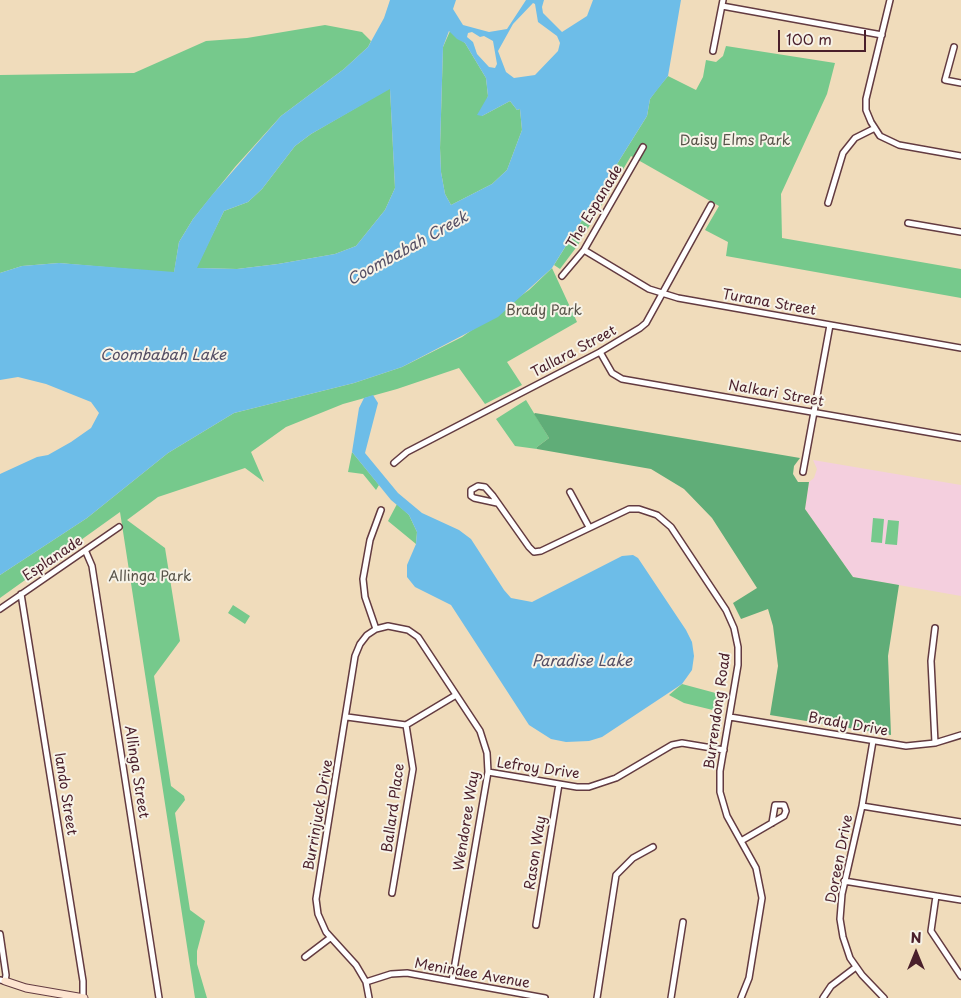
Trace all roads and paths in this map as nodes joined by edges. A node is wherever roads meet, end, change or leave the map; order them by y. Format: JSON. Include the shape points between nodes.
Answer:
{"nodes":[{"id":1,"x":890,"y":0,"type":"edge"},
{"id":2,"x":723,"y":3,"type":"edge"},
{"id":3,"x":882,"y":35,"type":"junction"},
{"id":4,"x":954,"y":47,"type":"dead end"},
{"id":5,"x":713,"y":51,"type":"dead end"},
{"id":6,"x":961,"y":83,"type":"edge"},
{"id":7,"x":875,"y":128,"type":"junction"},
{"id":8,"x":643,"y":148,"type":"dead end"},
{"id":9,"x":961,"y":156,"type":"edge"},
{"id":10,"x":828,"y":202,"type":"dead end"},
{"id":11,"x":711,"y":205,"type":"dead end"},
{"id":12,"x":908,"y":223,"type":"dead end"},
{"id":13,"x":961,"y":232,"type":"edge"},
{"id":14,"x":584,"y":250,"type":"junction"},
{"id":15,"x":562,"y":276,"type":"dead end"},
{"id":16,"x":662,"y":294,"type":"junction"},
{"id":17,"x":830,"y":325,"type":"junction"},
{"id":18,"x":961,"y":348,"type":"edge"},
{"id":19,"x":600,"y":352,"type":"junction"},
{"id":20,"x":815,"y":413,"type":"junction"},
{"id":21,"x":961,"y":438,"type":"edge"},
{"id":22,"x":394,"y":463,"type":"dead end"},
{"id":23,"x":803,"y":472,"type":"dead end"},
{"id":24,"x":570,"y":492,"type":"dead end"},
{"id":25,"x":497,"y":503,"type":"junction"},
{"id":26,"x":381,"y":510,"type":"dead end"},
{"id":27,"x":119,"y":527,"type":"dead end"},
{"id":28,"x":589,"y":527,"type":"junction"},
{"id":29,"x":86,"y":552,"type":"junction"},
{"id":30,"x":21,"y":594,"type":"junction"},
{"id":31,"x":0,"y":608,"type":"edge"},
{"id":32,"x":935,"y":628,"type":"dead end"},
{"id":33,"x":376,"y":629,"type":"junction"},
{"id":34,"x":456,"y":695,"type":"junction"},
{"id":35,"x":346,"y":717,"type":"junction"},
{"id":36,"x":730,"y":717,"type":"junction"},
{"id":37,"x":406,"y":725,"type":"junction"},
{"id":38,"x":961,"y":735,"type":"edge"},
{"id":39,"x":872,"y":740,"type":"junction"},
{"id":40,"x":935,"y":743,"type":"junction"},
{"id":41,"x":724,"y":750,"type":"junction"},
{"id":42,"x":488,"y":772,"type":"junction"},
{"id":43,"x":559,"y":784,"type":"junction"},
{"id":44,"x":862,"y":806,"type":"junction"},
{"id":45,"x":961,"y":822,"type":"edge"},
{"id":46,"x":772,"y":823,"type":"dead end"},
{"id":47,"x":741,"y":841,"type":"junction"},
{"id":48,"x":653,"y":847,"type":"dead end"},
{"id":49,"x":844,"y":880,"type":"junction"},
{"id":50,"x":392,"y":893,"type":"dead end"},
{"id":51,"x":936,"y":896,"type":"junction"},
{"id":52,"x":961,"y":900,"type":"edge"},
{"id":53,"x":683,"y":922,"type":"dead end"},
{"id":54,"x":536,"y":925,"type":"dead end"},
{"id":55,"x":0,"y":934,"type":"edge"},
{"id":56,"x":330,"y":938,"type":"junction"},
{"id":57,"x":304,"y":957,"type":"dead end"},
{"id":58,"x":856,"y":967,"type":"junction"},
{"id":59,"x":961,"y":976,"type":"edge"},
{"id":60,"x":3,"y":980,"type":"edge"},
{"id":61,"x":452,"y":981,"type":"junction"},
{"id":62,"x":366,"y":982,"type":"junction"},
{"id":63,"x":84,"y":998,"type":"edge"},
{"id":64,"x":159,"y":998,"type":"edge"},
{"id":65,"x":369,"y":998,"type":"edge"},
{"id":66,"x":546,"y":998,"type":"edge"},
{"id":67,"x":597,"y":998,"type":"edge"},
{"id":68,"x":671,"y":998,"type":"edge"},
{"id":69,"x":741,"y":998,"type":"edge"},
{"id":70,"x":823,"y":998,"type":"edge"},
{"id":71,"x":884,"y":998,"type":"edge"}],
"edges":[{"from":1,"to":3,"type":"street"},
{"from":2,"to":3,"type":"street"},
{"from":2,"to":5,"type":"street"},
{"from":3,"to":7,"type":"street","via":[[866,99],[866,110]]},
{"from":4,"to":6,"type":"street","via":[[945,80]]},
{"from":7,"to":9,"type":"street","via":[[880,136],[899,145]]},
{"from":7,"to":10,"type":"street","via":[[856,138],[843,153]]},
{"from":8,"to":14,"type":"street","name":"The Espanade"},
{"from":11,"to":16,"type":"street","name":"Tallara Street"},
{"from":12,"to":13,"type":"street"},
{"from":14,"to":15,"type":"street","name":"The Espanade"},
{"from":14,"to":16,"type":"street","name":"Turana Street"},
{"from":16,"to":17,"type":"street","name":"Turana Street"},
{"from":16,"to":19,"type":"street","name":"Tallara Street","via":[[646,323]]},
{"from":17,"to":18,"type":"street","name":"Turana Street"},
{"from":17,"to":20,"type":"street"},
{"from":19,"to":20,"type":"street","name":"Nalkari Street","via":[[612,373],[622,379]]},
{"from":19,"to":22,"type":"street","name":"Tallara Street","via":[[407,452]]},
{"from":20,"to":21,"type":"street","name":"Nalkari Street"},
{"from":20,"to":23,"type":"street"},
{"from":24,"to":28,"type":"street"},
{"from":25,"to":25,"type":"street","name":"Burrendong Road","via":[[474,498],[470,490],[483,486]]},
{"from":25,"to":28,"type":"street","name":"Burrendong Road","via":[[534,552]]},
{"from":26,"to":33,"type":"street","via":[[370,540],[363,579],[365,597]]},
{"from":27,"to":29,"type":"street","name":"Esplanade"},
{"from":28,"to":36,"type":"street","name":"Burrendong Road","via":[[629,509],[649,511],[671,527],[726,610],[734,628],[738,665]]},
{"from":29,"to":30,"type":"street","name":"Esplanade"},
{"from":29,"to":64,"type":"street","name":"Allinga Street","via":[[94,576]]},
{"from":30,"to":31,"type":"street","name":"Esplanade"},
{"from":30,"to":63,"type":"street","name":"Iando Street","via":[[84,981]]},
{"from":32,"to":40,"type":"street","via":[[931,661]]},
{"from":33,"to":34,"type":"street","name":"Wendoree Way","via":[[398,627],[418,637]]},
{"from":33,"to":35,"type":"street","name":"Burrinjuck Drive","via":[[360,644],[355,656]]},
{"from":34,"to":37,"type":"street"},
{"from":34,"to":42,"type":"street","name":"Wendoree Way","via":[[483,738]]},
{"from":35,"to":37,"type":"street"},
{"from":35,"to":56,"type":"street","name":"Burrinjuck Drive","via":[[316,899],[320,919]]},
{"from":36,"to":39,"type":"street","name":"Brady Drive"},
{"from":36,"to":41,"type":"street","name":"Burrendong Road"},
{"from":37,"to":50,"type":"street","name":"Ballard Place","via":[[413,769]]},
{"from":38,"to":40,"type":"street","name":"Brady Drive"},
{"from":39,"to":40,"type":"street","name":"Brady Drive","via":[[906,746]]},
{"from":39,"to":44,"type":"street","name":"Doreen Drive"},
{"from":41,"to":43,"type":"street","name":"Lefroy Drive","via":[[677,744],[666,747],[609,782],[589,787]]},
{"from":41,"to":47,"type":"street","name":"Burrendong Road","via":[[719,784],[721,800]]},
{"from":42,"to":43,"type":"street","name":"Lefroy Drive"},
{"from":42,"to":61,"type":"street","name":"Wendoree Way"},
{"from":43,"to":54,"type":"street","name":"Rason Way"},
{"from":44,"to":45,"type":"street"},
{"from":44,"to":49,"type":"street","name":"Doreen Drive"},
{"from":46,"to":47,"type":"street"},
{"from":47,"to":69,"type":"street","name":"Burrendong Road","via":[[756,868],[762,898],[749,978]]},
{"from":48,"to":67,"type":"street","via":[[633,858],[616,875]]},
{"from":49,"to":51,"type":"street"},
{"from":49,"to":58,"type":"street","name":"Doreen Drive","via":[[840,919],[843,937]]},
{"from":51,"to":52,"type":"street"},
{"from":51,"to":59,"type":"street","via":[[931,931]]},
{"from":53,"to":68,"type":"street"},
{"from":55,"to":60,"type":"street","via":[[6,974]]},
{"from":56,"to":57,"type":"street"},
{"from":56,"to":62,"type":"street","name":"Burrinjuck Drive","via":[[356,965]]},
{"from":58,"to":70,"type":"street","via":[[831,986]]},
{"from":58,"to":71,"type":"street","name":"Doreen Drive"},
{"from":60,"to":63,"type":"street","via":[[26,988]]},
{"from":61,"to":62,"type":"street","name":"Menindee Avenue","via":[[403,973]]},
{"from":61,"to":66,"type":"street","name":"Menindee Avenue"},
{"from":62,"to":65,"type":"street","name":"Burrinjuck Drive"}]}
